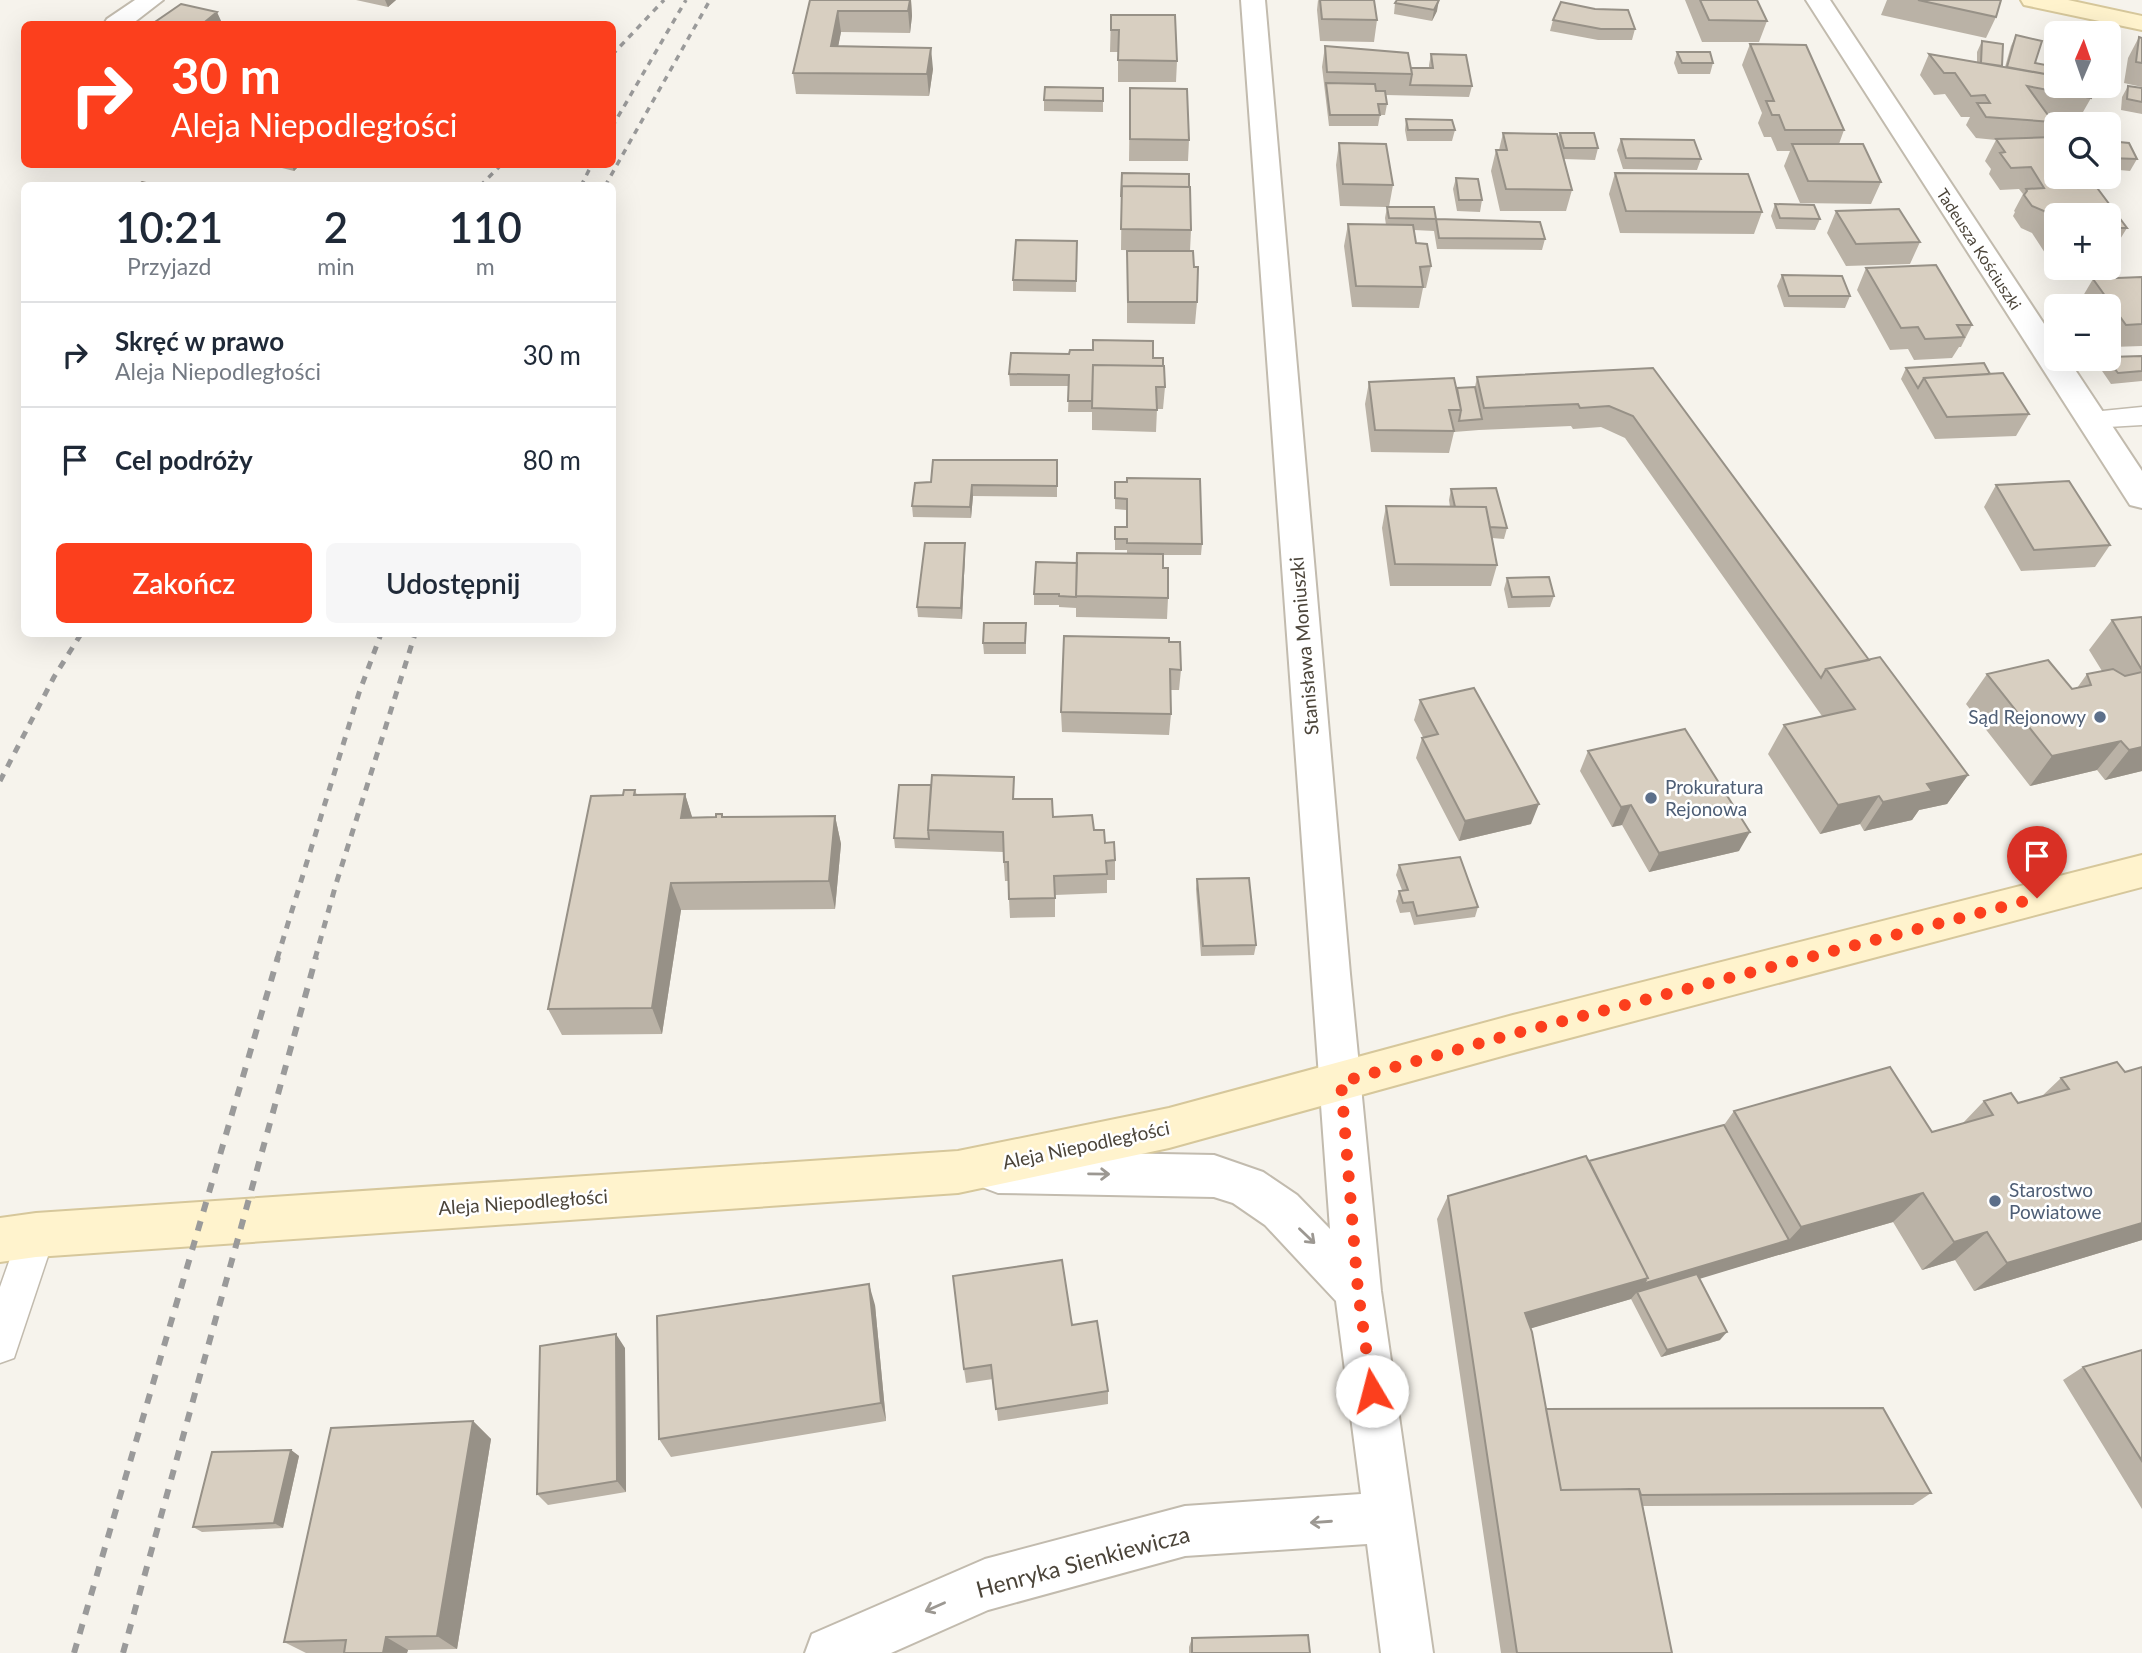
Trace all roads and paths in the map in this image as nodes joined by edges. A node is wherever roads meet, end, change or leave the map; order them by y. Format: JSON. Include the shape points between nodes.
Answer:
{"nodes":[{"id":1,"x":150,"y":0,"type":"edge"},
{"id":2,"x":1253,"y":0,"type":"edge"},
{"id":3,"x":1818,"y":0,"type":"edge"},
{"id":4,"x":2033,"y":0,"type":"edge"},
{"id":5,"x":120,"y":21,"type":"edge"},
{"id":6,"x":2142,"y":23,"type":"edge"},
{"id":7,"x":2142,"y":416,"type":"edge"},
{"id":8,"x":2091,"y":419,"type":"junction"},
{"id":9,"x":2142,"y":497,"type":"edge"},
{"id":10,"x":2142,"y":871,"type":"edge"},
{"id":11,"x":1341,"y":1082,"type":"junction"},
{"id":12,"x":958,"y":1172,"type":"junction"},
{"id":13,"x":18,"y":1238,"type":"edge"},
{"id":14,"x":1358,"y":1291,"type":"junction"},
{"id":15,"x":0,"y":1344,"type":"edge"},
{"id":16,"x":1390,"y":1517,"type":"junction"},
{"id":17,"x":831,"y":1653,"type":"edge"},
{"id":18,"x":1407,"y":1653,"type":"edge"}],
"edges":[{"from":1,"to":5,"type":"street"},
{"from":2,"to":11,"type":"street","name":"Stanisława Moniuszki"},
{"from":3,"to":8,"type":"street","name":"Tadeusza Kościuszki"},
{"from":4,"to":6,"type":"main road"},
{"from":7,"to":8,"type":"lane"},
{"from":8,"to":9,"type":"street","name":"Tadeusza Kościuszki"},
{"from":10,"to":11,"type":"main road","name":"Aleja Niepodległości"},
{"from":11,"to":12,"type":"main road","name":"Aleja Niepodległości","via":[[1169,1128]]},
{"from":11,"to":14,"type":"street","name":"Stanisława Moniuszki"},
{"from":12,"to":13,"type":"main road","name":"Aleja Niepodległości"},
{"from":12,"to":14,"type":"street","one_way":true,"via":[[1214,1176],[1247,1187],[1281,1210]]},
{"from":13,"to":15,"type":"lane"},
{"from":14,"to":16,"type":"street","name":"Stanisława Moniuszki"},
{"from":16,"to":17,"type":"street","name":"Henryka Sienkiewicza","one_way":true,"via":[[1185,1531],[985,1585]]},
{"from":16,"to":18,"type":"street","name":"Stanisława Moniuszki"}]}
